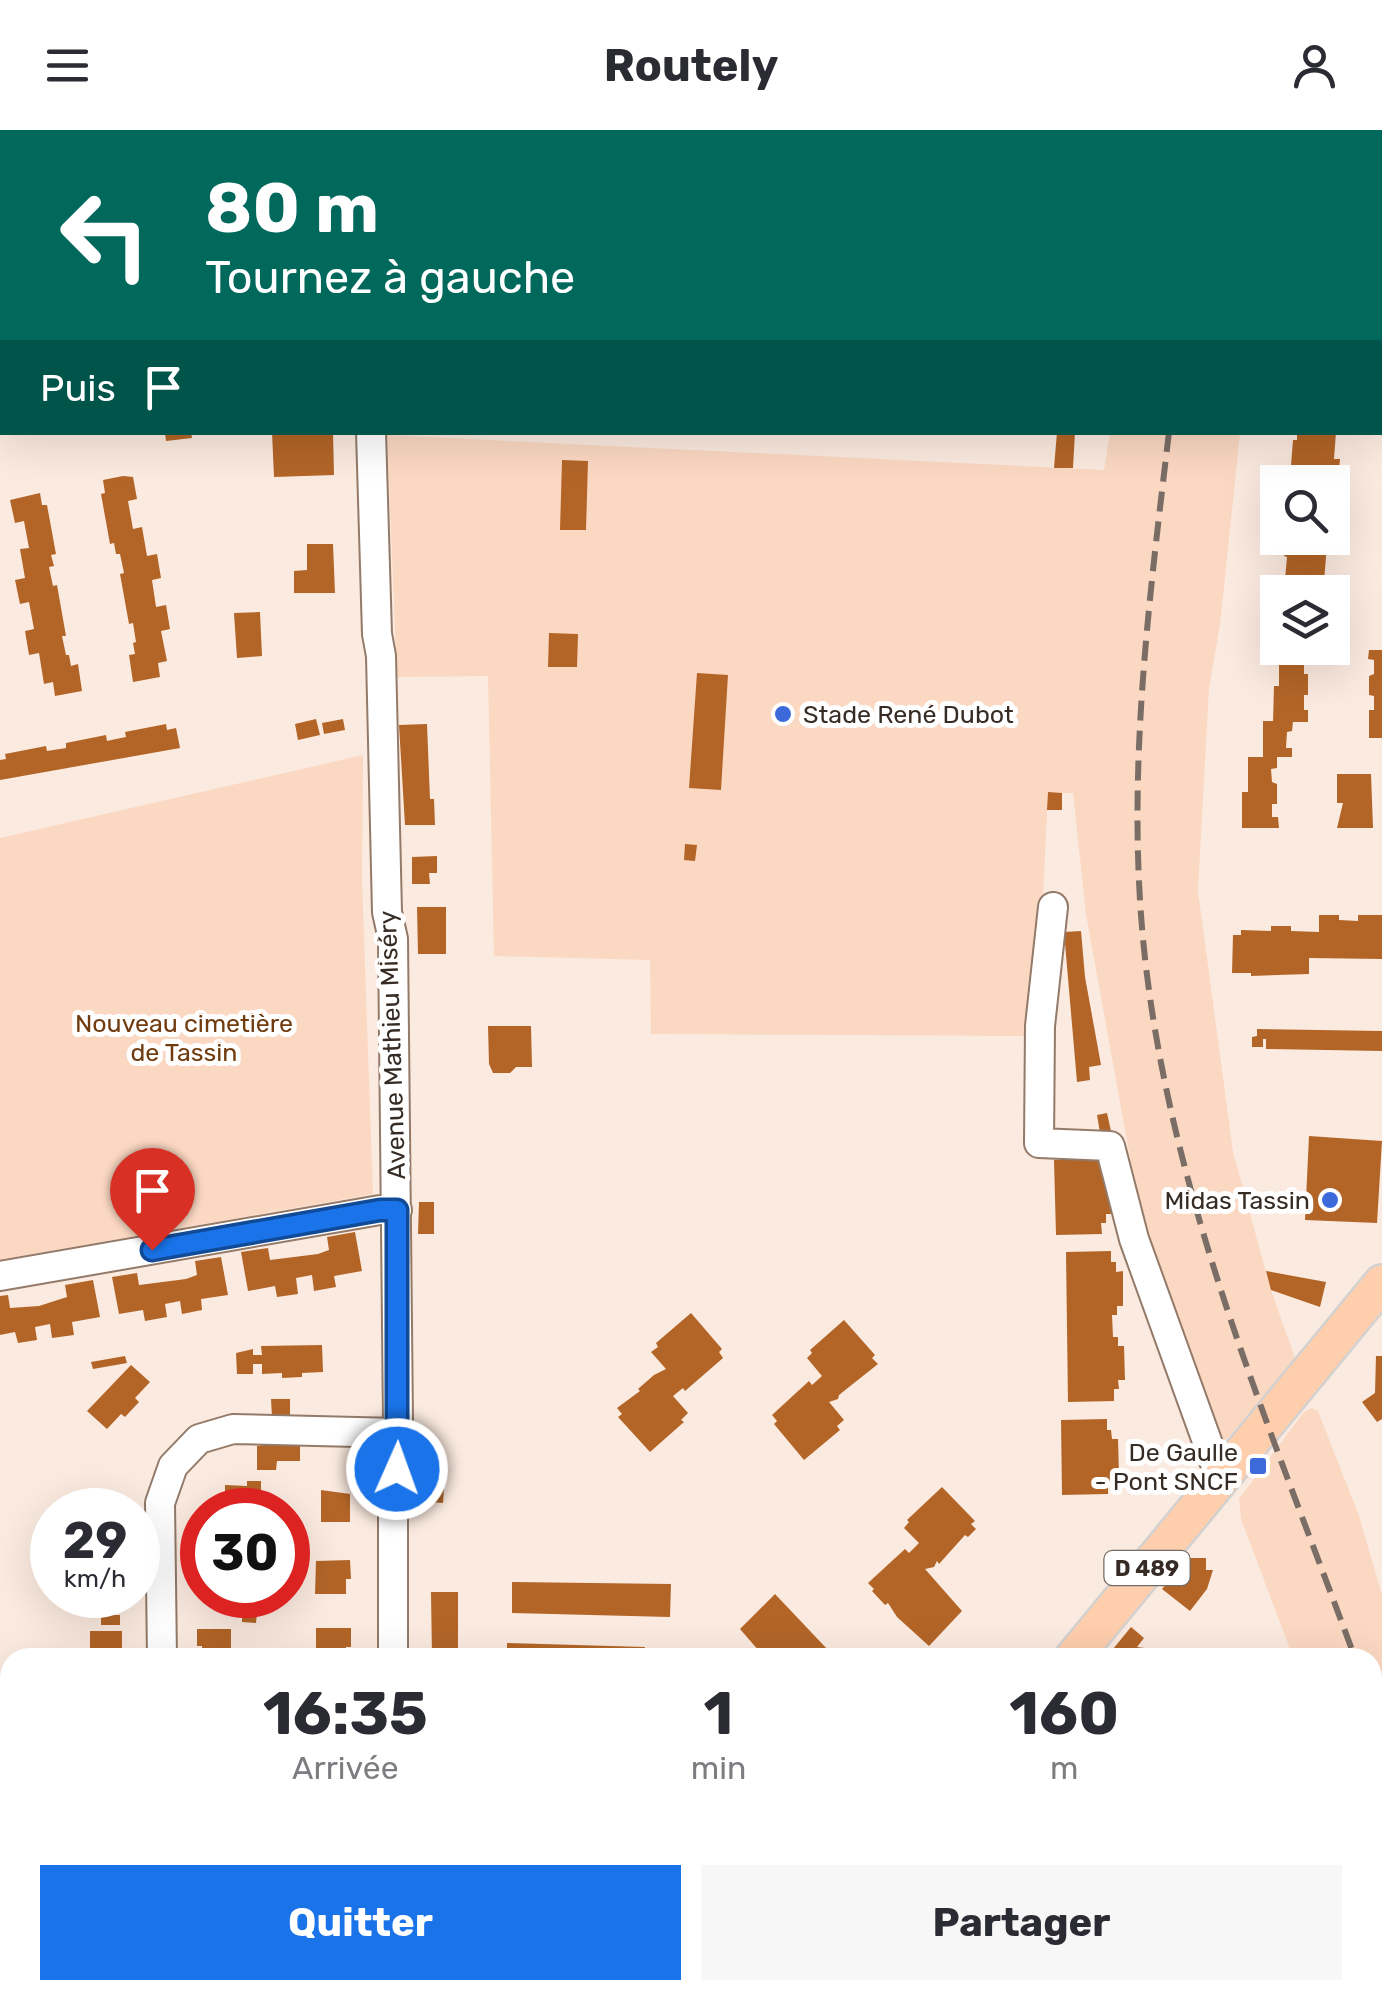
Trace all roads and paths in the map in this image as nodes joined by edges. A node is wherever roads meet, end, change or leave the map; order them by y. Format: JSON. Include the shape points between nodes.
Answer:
{"nodes":[{"id":1,"x":372,"y":435,"type":"edge"},
{"id":2,"x":1053,"y":907,"type":"dead end"},
{"id":3,"x":397,"y":1210,"type":"junction"},
{"id":4,"x":0,"y":1276,"type":"edge"},
{"id":5,"x":1382,"y":1283,"type":"edge"},
{"id":6,"x":398,"y":1432,"type":"junction"},
{"id":7,"x":1221,"y":1480,"type":"junction"},
{"id":8,"x":162,"y":1648,"type":"edge"},
{"id":9,"x":393,"y":1648,"type":"edge"},
{"id":10,"x":1082,"y":1648,"type":"edge"}],
"edges":[{"from":1,"to":3,"type":"street","name":"Avenue Mathieu Miséry"},
{"from":2,"to":7,"type":"street","via":[[1040,1026],[1039,1143],[1110,1146],[1134,1239]]},
{"from":3,"to":4,"type":"street"},
{"from":3,"to":6,"type":"street","name":"Avenue Mathieu Miséry"},
{"from":5,"to":7,"type":"main road","number":"D 489"},
{"from":6,"to":8,"type":"street","via":[[233,1430],[199,1439],[173,1466],[160,1503]]},
{"from":6,"to":9,"type":"street","name":"Avenue Mathieu Miséry"},
{"from":7,"to":10,"type":"main road","number":"D 489"}]}
